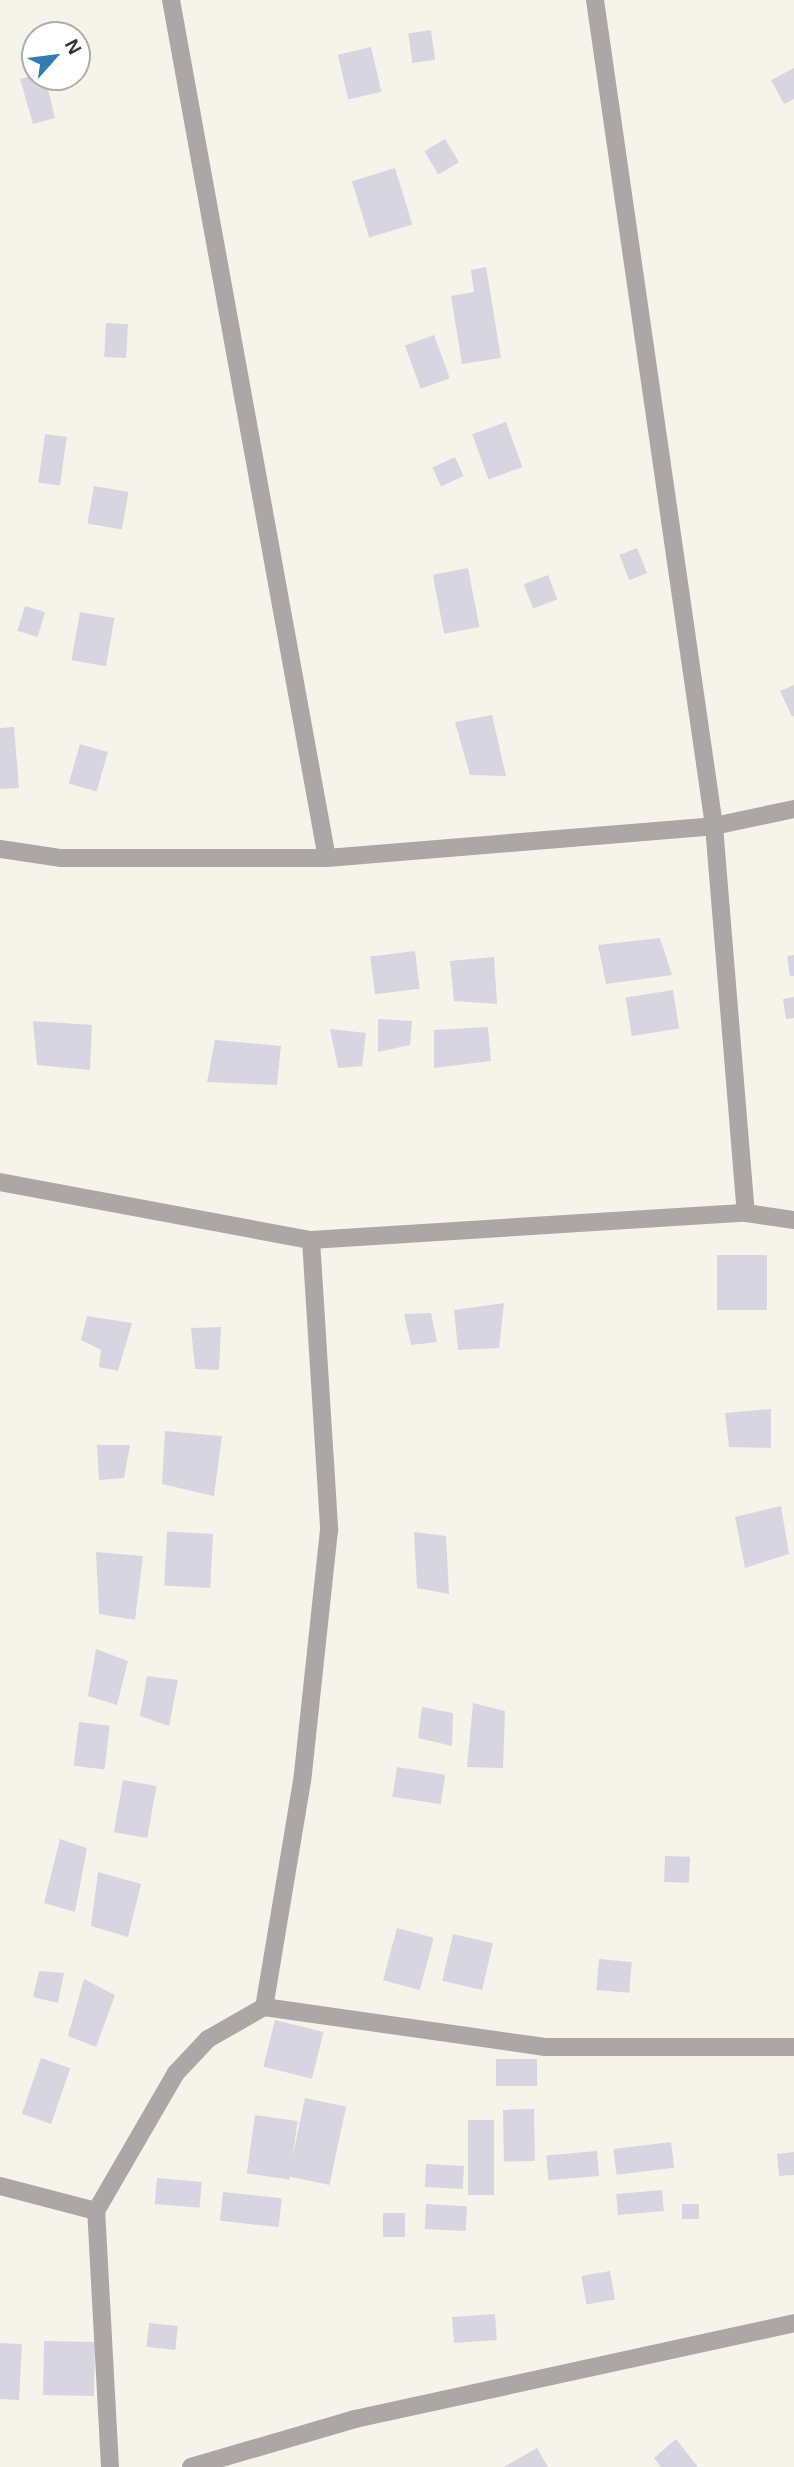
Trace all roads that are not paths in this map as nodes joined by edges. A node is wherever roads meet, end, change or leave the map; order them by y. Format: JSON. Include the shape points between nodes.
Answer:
{"nodes":[{"id":1,"x":171,"y":0,"type":"edge"},
{"id":2,"x":595,"y":0,"type":"edge"},
{"id":3,"x":794,"y":809,"type":"edge"},
{"id":4,"x":714,"y":826,"type":"junction"},
{"id":5,"x":0,"y":849,"type":"edge"},
{"id":6,"x":327,"y":858,"type":"junction"},
{"id":7,"x":0,"y":1182,"type":"edge"},
{"id":8,"x":746,"y":1213,"type":"junction"},
{"id":9,"x":794,"y":1220,"type":"edge"},
{"id":10,"x":311,"y":1240,"type":"junction"},
{"id":11,"x":264,"y":2007,"type":"junction"},
{"id":12,"x":794,"y":2048,"type":"edge"},
{"id":13,"x":0,"y":2186,"type":"edge"},
{"id":14,"x":96,"y":2211,"type":"junction"},
{"id":15,"x":794,"y":2323,"type":"edge"},
{"id":16,"x":110,"y":2467,"type":"edge"},
{"id":17,"x":191,"y":2467,"type":"edge"}],
"edges":[{"from":1,"to":6,"type":"street"},
{"from":2,"to":4,"type":"street"},
{"from":3,"to":4,"type":"street"},
{"from":4,"to":6,"type":"street"},
{"from":4,"to":8,"type":"street"},
{"from":5,"to":6,"type":"street","via":[[61,858]]},
{"from":7,"to":10,"type":"street"},
{"from":8,"to":9,"type":"street"},
{"from":8,"to":10,"type":"street"},
{"from":10,"to":11,"type":"street","via":[[329,1530],[302,1781]]},
{"from":11,"to":12,"type":"street","via":[[545,2047]]},
{"from":11,"to":14,"type":"street","via":[[208,2039],[176,2073]]},
{"from":13,"to":14,"type":"street"},
{"from":14,"to":16,"type":"street"},
{"from":15,"to":17,"type":"street","via":[[355,2419]]}]}
